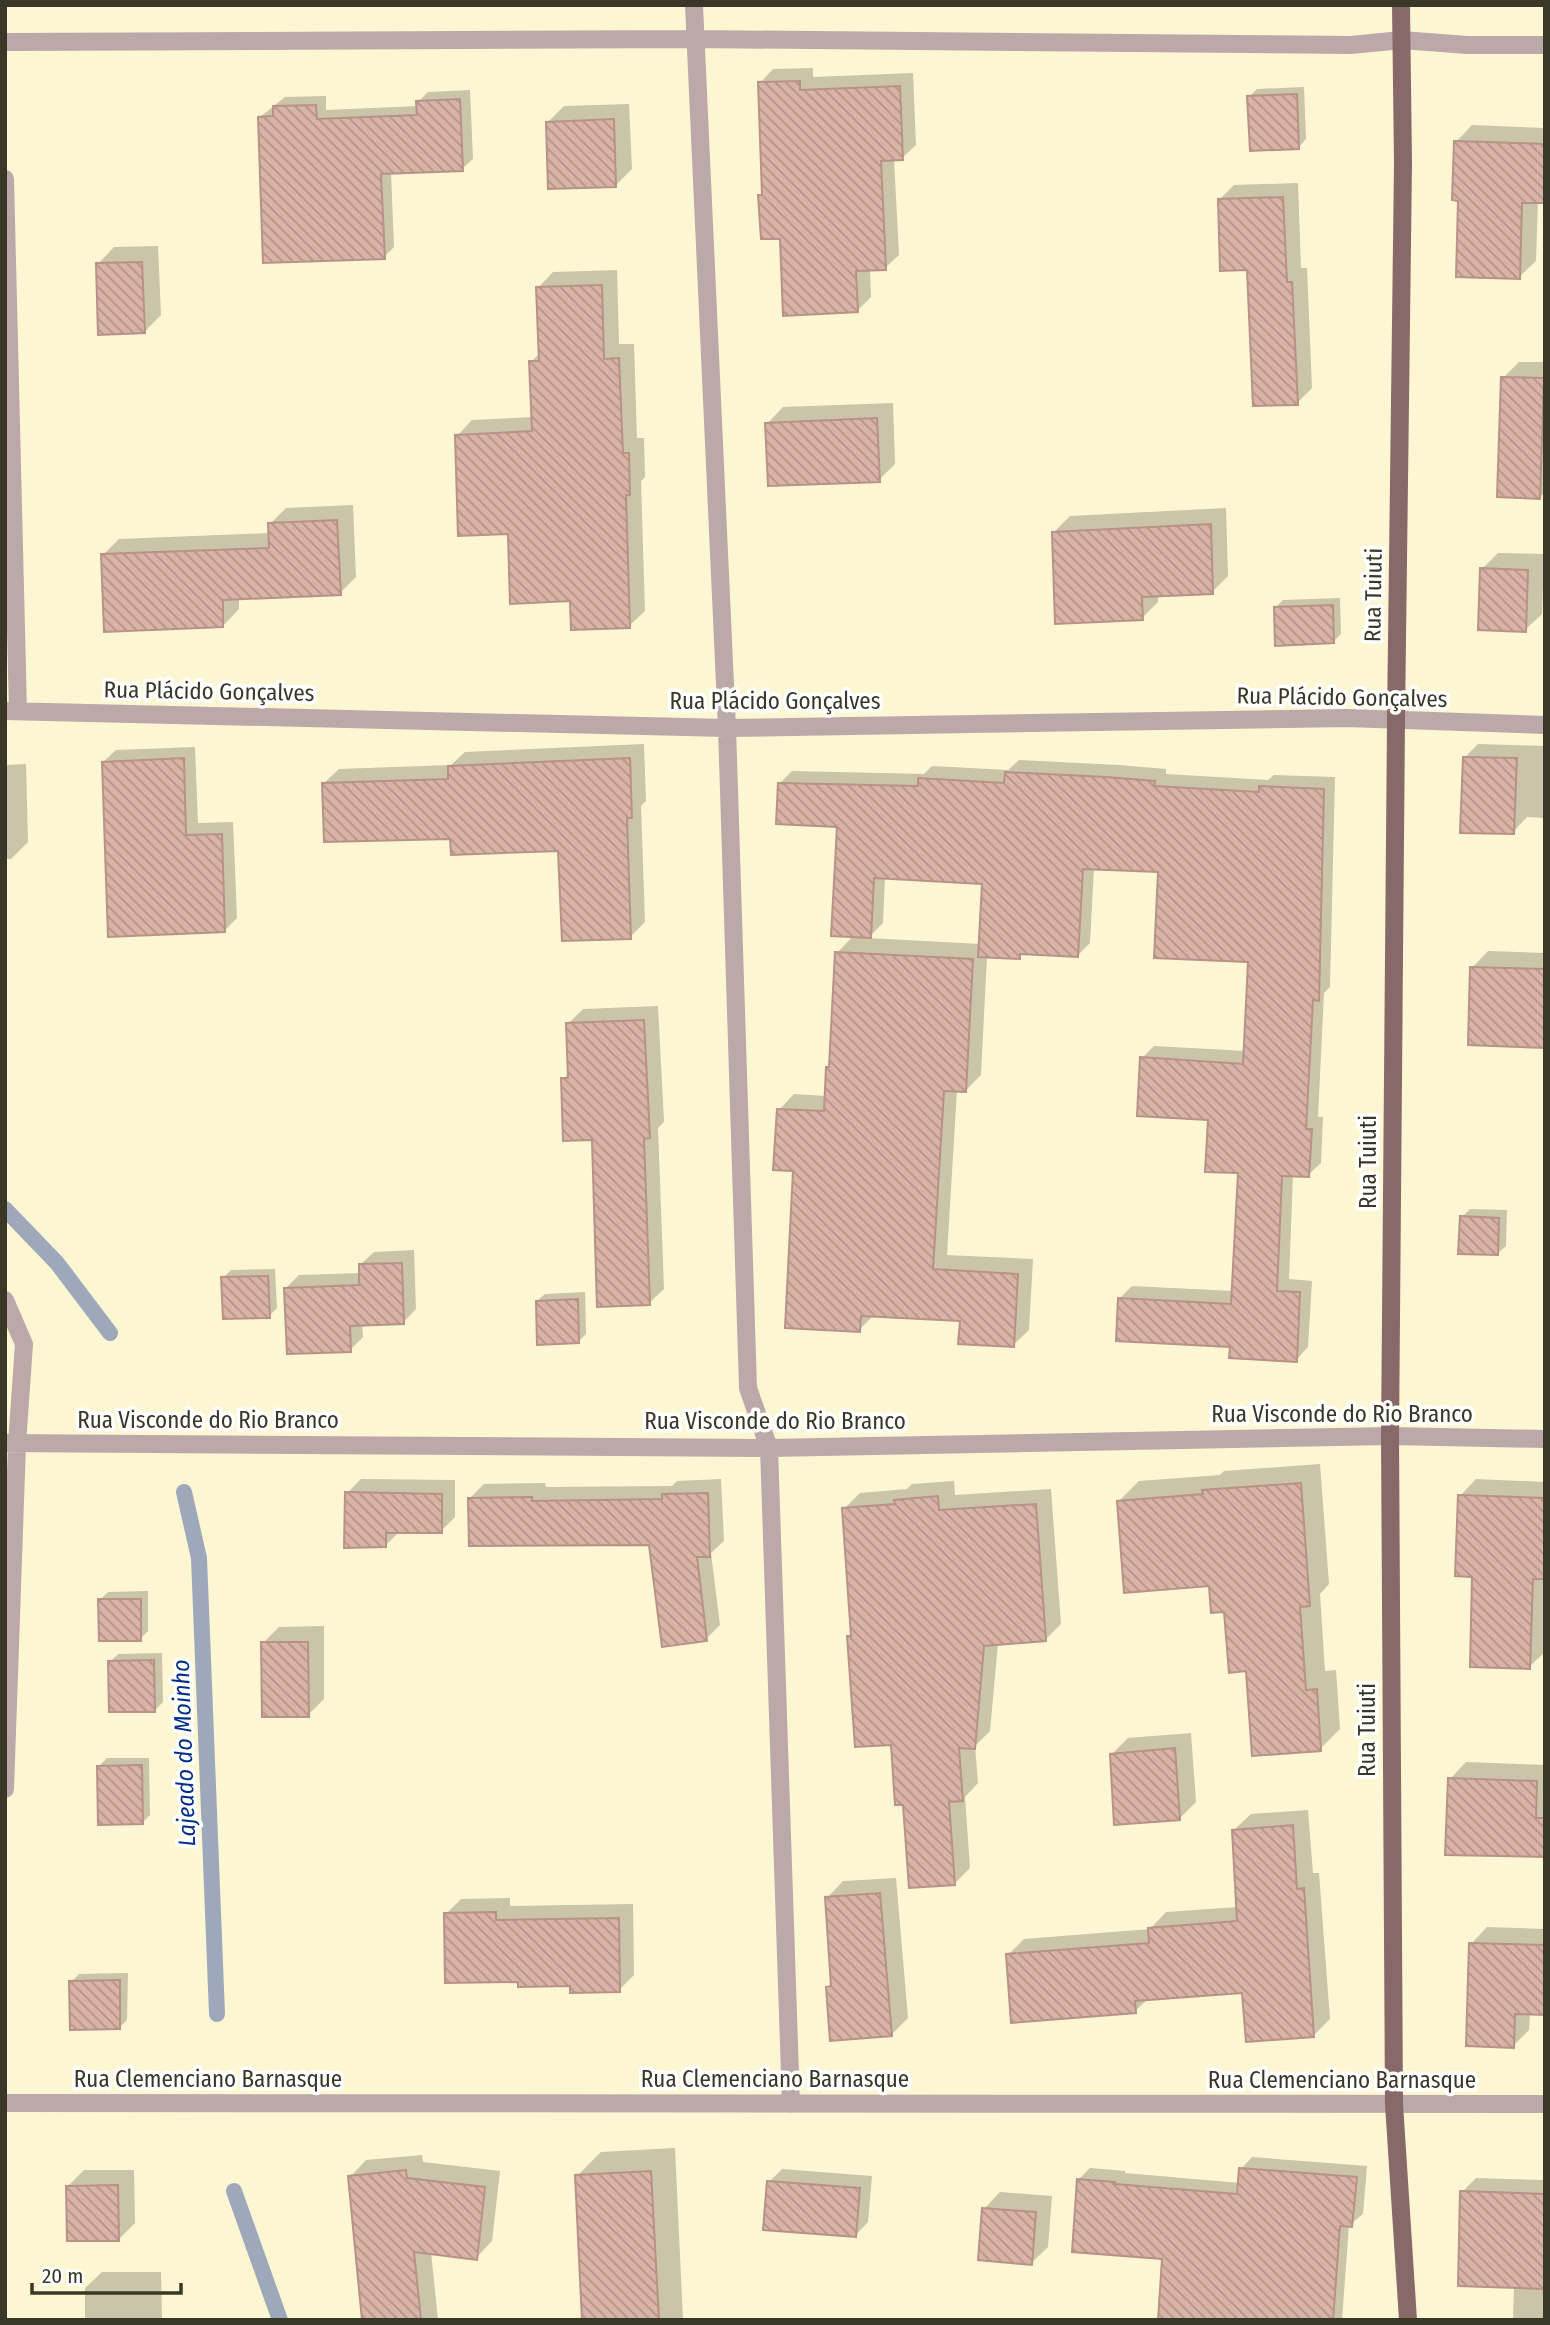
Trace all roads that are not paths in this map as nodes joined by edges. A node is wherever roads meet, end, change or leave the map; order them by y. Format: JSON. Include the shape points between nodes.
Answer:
{"nodes":[{"id":1,"x":694,"y":5,"type":"edge"},
{"id":2,"x":1401,"y":5,"type":"edge"},
{"id":3,"x":695,"y":39,"type":"junction"},
{"id":4,"x":1402,"y":40,"type":"junction"},
{"id":5,"x":5,"y":42,"type":"edge"},
{"id":6,"x":1545,"y":45,"type":"edge"},
{"id":7,"x":5,"y":179,"type":"edge"},
{"id":8,"x":12,"y":711,"type":"edge"},
{"id":9,"x":1396,"y":720,"type":"junction"},
{"id":10,"x":1545,"y":725,"type":"edge"},
{"id":11,"x":727,"y":728,"type":"junction"},
{"id":12,"x":5,"y":1300,"type":"edge"},
{"id":13,"x":1390,"y":1436,"type":"junction"},
{"id":14,"x":1545,"y":1438,"type":"edge"},
{"id":15,"x":11,"y":1443,"type":"edge"},
{"id":16,"x":769,"y":1448,"type":"junction"},
{"id":17,"x":5,"y":1789,"type":"edge"},
{"id":18,"x":5,"y":2103,"type":"edge"},
{"id":19,"x":791,"y":2104,"type":"junction"},
{"id":20,"x":1394,"y":2104,"type":"junction"},
{"id":21,"x":1545,"y":2104,"type":"edge"},
{"id":22,"x":1408,"y":2320,"type":"edge"}],
"edges":[{"from":1,"to":3,"type":"street"},
{"from":2,"to":4,"type":"main road","name":"Rua Tuiuti"},
{"from":3,"to":4,"type":"street","via":[[1337,45]]},
{"from":3,"to":5,"type":"street"},
{"from":3,"to":11,"type":"street"},
{"from":4,"to":6,"type":"street"},
{"from":4,"to":9,"type":"main road","name":"Rua Tuiuti"},
{"from":7,"to":8,"type":"street"},
{"from":8,"to":11,"type":"street","name":"Rua Plácido Gonçalves"},
{"from":9,"to":10,"type":"street","name":"Rua Plácido Gonçalves"},
{"from":9,"to":11,"type":"street","name":"Rua Plácido Gonçalves"},
{"from":9,"to":13,"type":"main road","name":"Rua Tuiuti"},
{"from":11,"to":16,"type":"street","via":[[748,1388]]},
{"from":12,"to":15,"type":"street","via":[[24,1343]]},
{"from":13,"to":14,"type":"street","name":"Rua Visconde do Rio Branco"},
{"from":13,"to":16,"type":"street","name":"Rua Visconde do Rio Branco"},
{"from":13,"to":20,"type":"main road","name":"Rua Tuiuti"},
{"from":15,"to":16,"type":"street","name":"Rua Visconde do Rio Branco"},
{"from":15,"to":17,"type":"street"},
{"from":16,"to":19,"type":"street"},
{"from":18,"to":19,"type":"street","name":"Rua Clemenciano Barnasque"},
{"from":19,"to":20,"type":"street","name":"Rua Clemenciano Barnasque"},
{"from":20,"to":21,"type":"street","name":"Rua Clemenciano Barnasque"},
{"from":20,"to":22,"type":"main road","name":"Rua Tuiuti"}]}
